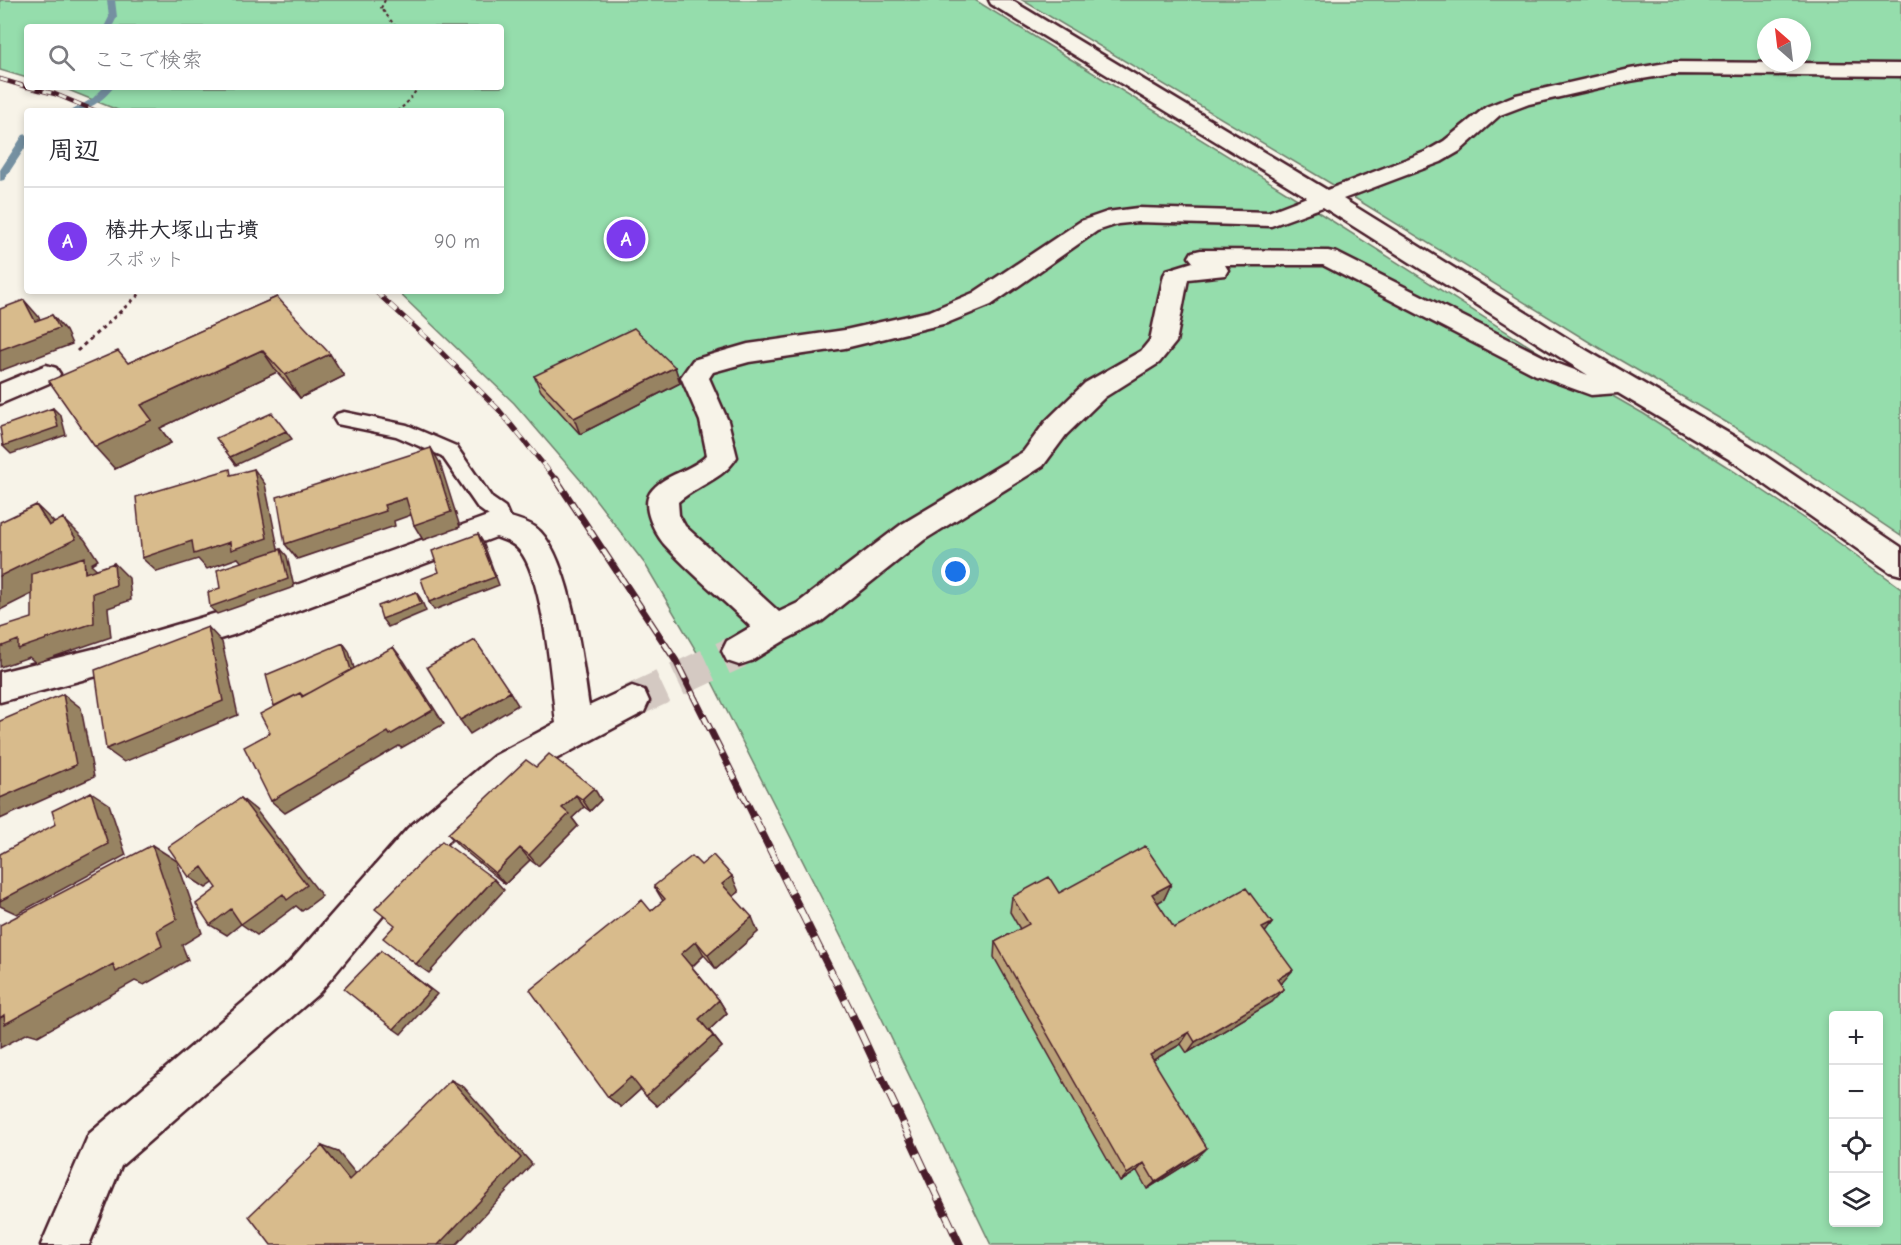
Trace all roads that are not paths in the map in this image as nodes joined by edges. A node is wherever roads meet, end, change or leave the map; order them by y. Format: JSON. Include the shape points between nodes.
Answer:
{"nodes":[{"id":1,"x":998,"y":0,"type":"edge"},
{"id":2,"x":1901,"y":70,"type":"edge"},
{"id":3,"x":1323,"y":197,"type":"junction"},
{"id":4,"x":45,"y":374,"type":"road end"},
{"id":5,"x":1623,"y":383,"type":"junction"},
{"id":6,"x":0,"y":395,"type":"edge"},
{"id":7,"x":344,"y":419,"type":"dead end"},
{"id":8,"x":503,"y":528,"type":"junction"},
{"id":9,"x":1901,"y":563,"type":"edge"},
{"id":10,"x":775,"y":629,"type":"junction"},
{"id":11,"x":739,"y":651,"type":"tunnel mouth"},
{"id":12,"x":0,"y":687,"type":"edge"},
{"id":13,"x":633,"y":701,"type":"tunnel mouth"},
{"id":14,"x":575,"y":730,"type":"junction"},
{"id":15,"x":65,"y":1245,"type":"edge"}],
"edges":[{"from":1,"to":3,"type":"street"},
{"from":2,"to":3,"type":"street","via":[[1672,68],[1565,88],[1493,111],[1452,146],[1432,157]]},
{"from":3,"to":5,"type":"street"},
{"from":3,"to":10,"type":"street","via":[[1271,219],[1138,215],[1115,218],[1089,226],[982,299],[938,317],[845,339],[748,353],[703,366],[695,376],[714,421],[722,458],[712,468],[679,483],[662,499],[664,515],[674,534]]},
{"from":4,"to":6,"type":"street"},
{"from":5,"to":9,"type":"street","via":[[1742,454]]},
{"from":5,"to":10,"type":"street","via":[[1591,386],[1545,369],[1328,258],[1201,257],[1216,270],[1188,270],[1176,275],[1163,342],[1150,357],[1095,390],[1056,428],[1033,459],[913,532],[810,612]]},
{"from":7,"to":8,"type":"lane","via":[[400,430],[450,451],[485,503],[498,512]]},
{"from":8,"to":12,"type":"street","via":[[496,525],[233,622]]},
{"from":8,"to":14,"type":"street","via":[[526,537],[540,554],[561,632]]},
{"from":10,"to":11,"type":"street"},
{"from":13,"to":14,"type":"street"},
{"from":14,"to":15,"type":"street","via":[[507,767],[421,841],[304,978],[105,1150]]}]}
